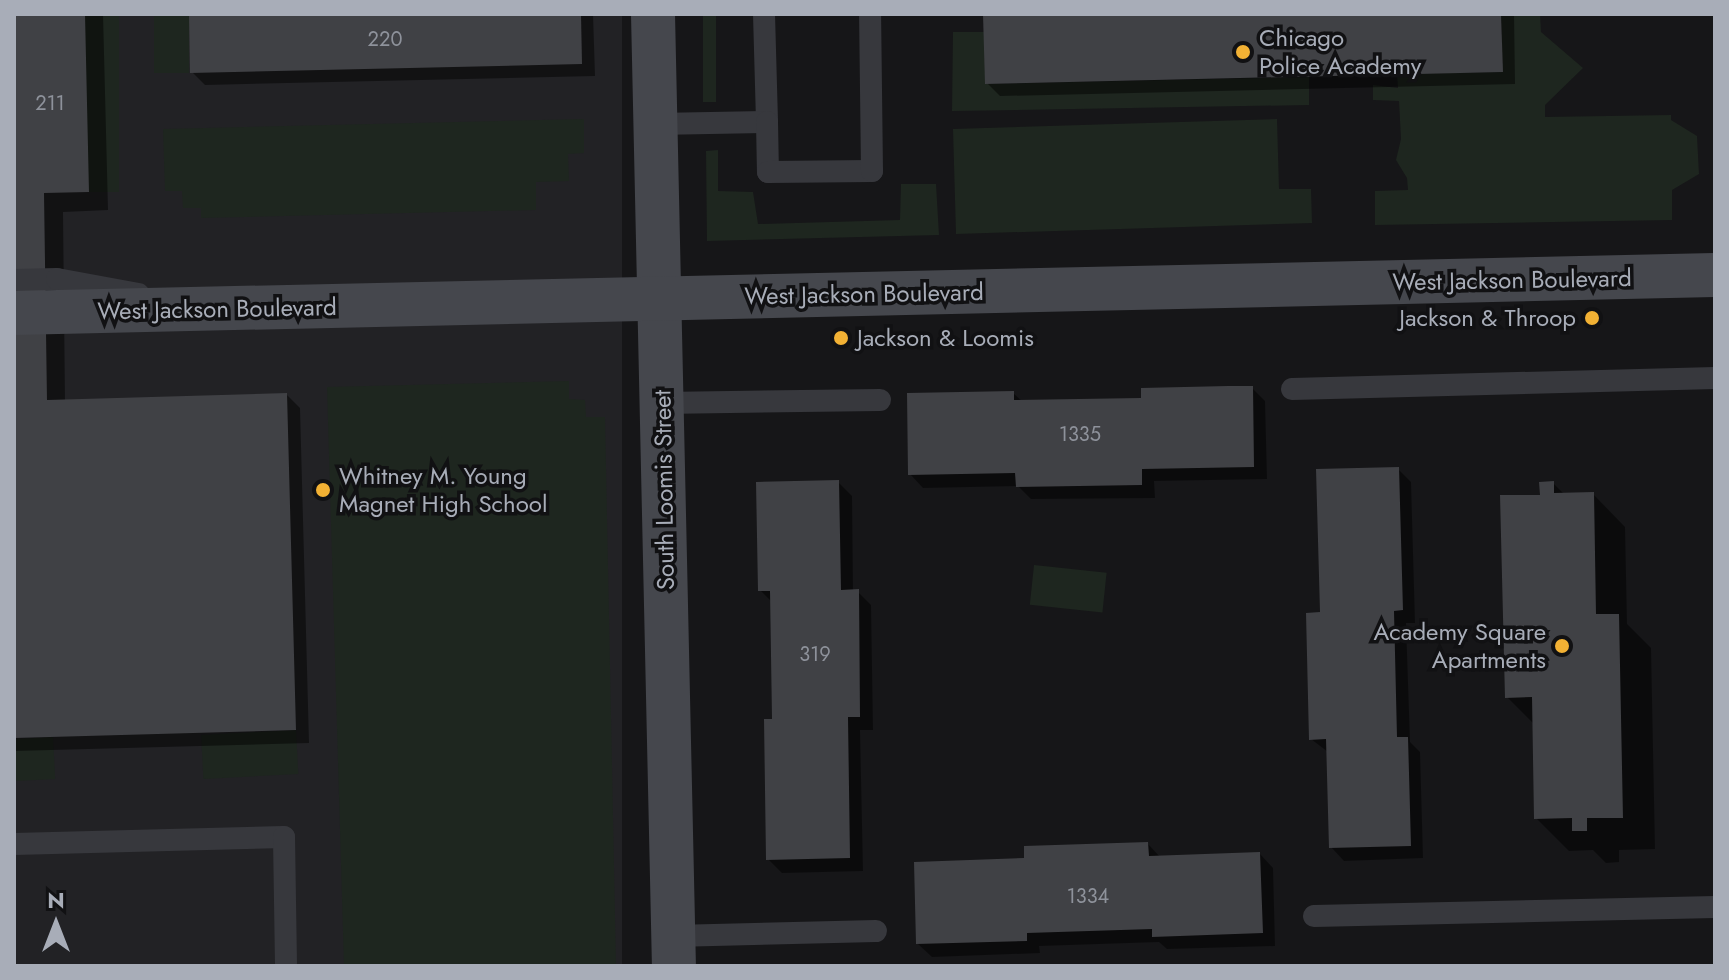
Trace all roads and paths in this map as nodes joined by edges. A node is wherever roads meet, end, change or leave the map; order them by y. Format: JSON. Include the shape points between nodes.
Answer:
{"nodes":[{"id":1,"x":653,"y":14,"type":"edge"},
{"id":2,"x":764,"y":14,"type":"edge"},
{"id":3,"x":870,"y":14,"type":"edge"},
{"id":4,"x":767,"y":122,"type":"junction"},
{"id":5,"x":656,"y":124,"type":"junction"},
{"id":6,"x":1715,"y":275,"type":"edge"},
{"id":7,"x":14,"y":280,"type":"edge"},
{"id":8,"x":659,"y":298,"type":"junction"},
{"id":9,"x":215,"y":309,"type":"junction"},
{"id":10,"x":14,"y":313,"type":"edge"},
{"id":11,"x":1715,"y":378,"type":"edge"},
{"id":12,"x":1292,"y":389,"type":"dead end"},
{"id":13,"x":880,"y":400,"type":"dead end"},
{"id":14,"x":662,"y":403,"type":"junction"},
{"id":15,"x":14,"y":844,"type":"edge"},
{"id":16,"x":1715,"y":907,"type":"edge"},
{"id":17,"x":1314,"y":916,"type":"dead end"},
{"id":18,"x":876,"y":931,"type":"dead end"},
{"id":19,"x":673,"y":951,"type":"edge"},
{"id":20,"x":286,"y":966,"type":"edge"}],
"edges":[{"from":1,"to":5,"type":"street","name":"South Loomis Street"},
{"from":2,"to":4,"type":"lane"},
{"from":3,"to":4,"type":"lane","via":[[872,171],[768,172]]},
{"from":4,"to":5,"type":"lane"},
{"from":5,"to":8,"type":"street","name":"South Loomis Street"},
{"from":6,"to":8,"type":"street","name":"West Jackson Boulevard"},
{"from":7,"to":9,"type":"lane","via":[[57,279]]},
{"from":8,"to":9,"type":"street","name":"West Jackson Boulevard"},
{"from":8,"to":14,"type":"street","name":"South Loomis Street"},
{"from":9,"to":10,"type":"street","name":"West Jackson Boulevard"},
{"from":11,"to":12,"type":"lane"},
{"from":13,"to":14,"type":"lane"},
{"from":14,"to":19,"type":"street","name":"South Loomis Street"},
{"from":15,"to":20,"type":"lane","via":[[284,837]]},
{"from":16,"to":17,"type":"lane"},
{"from":18,"to":19,"type":"lane"}]}
